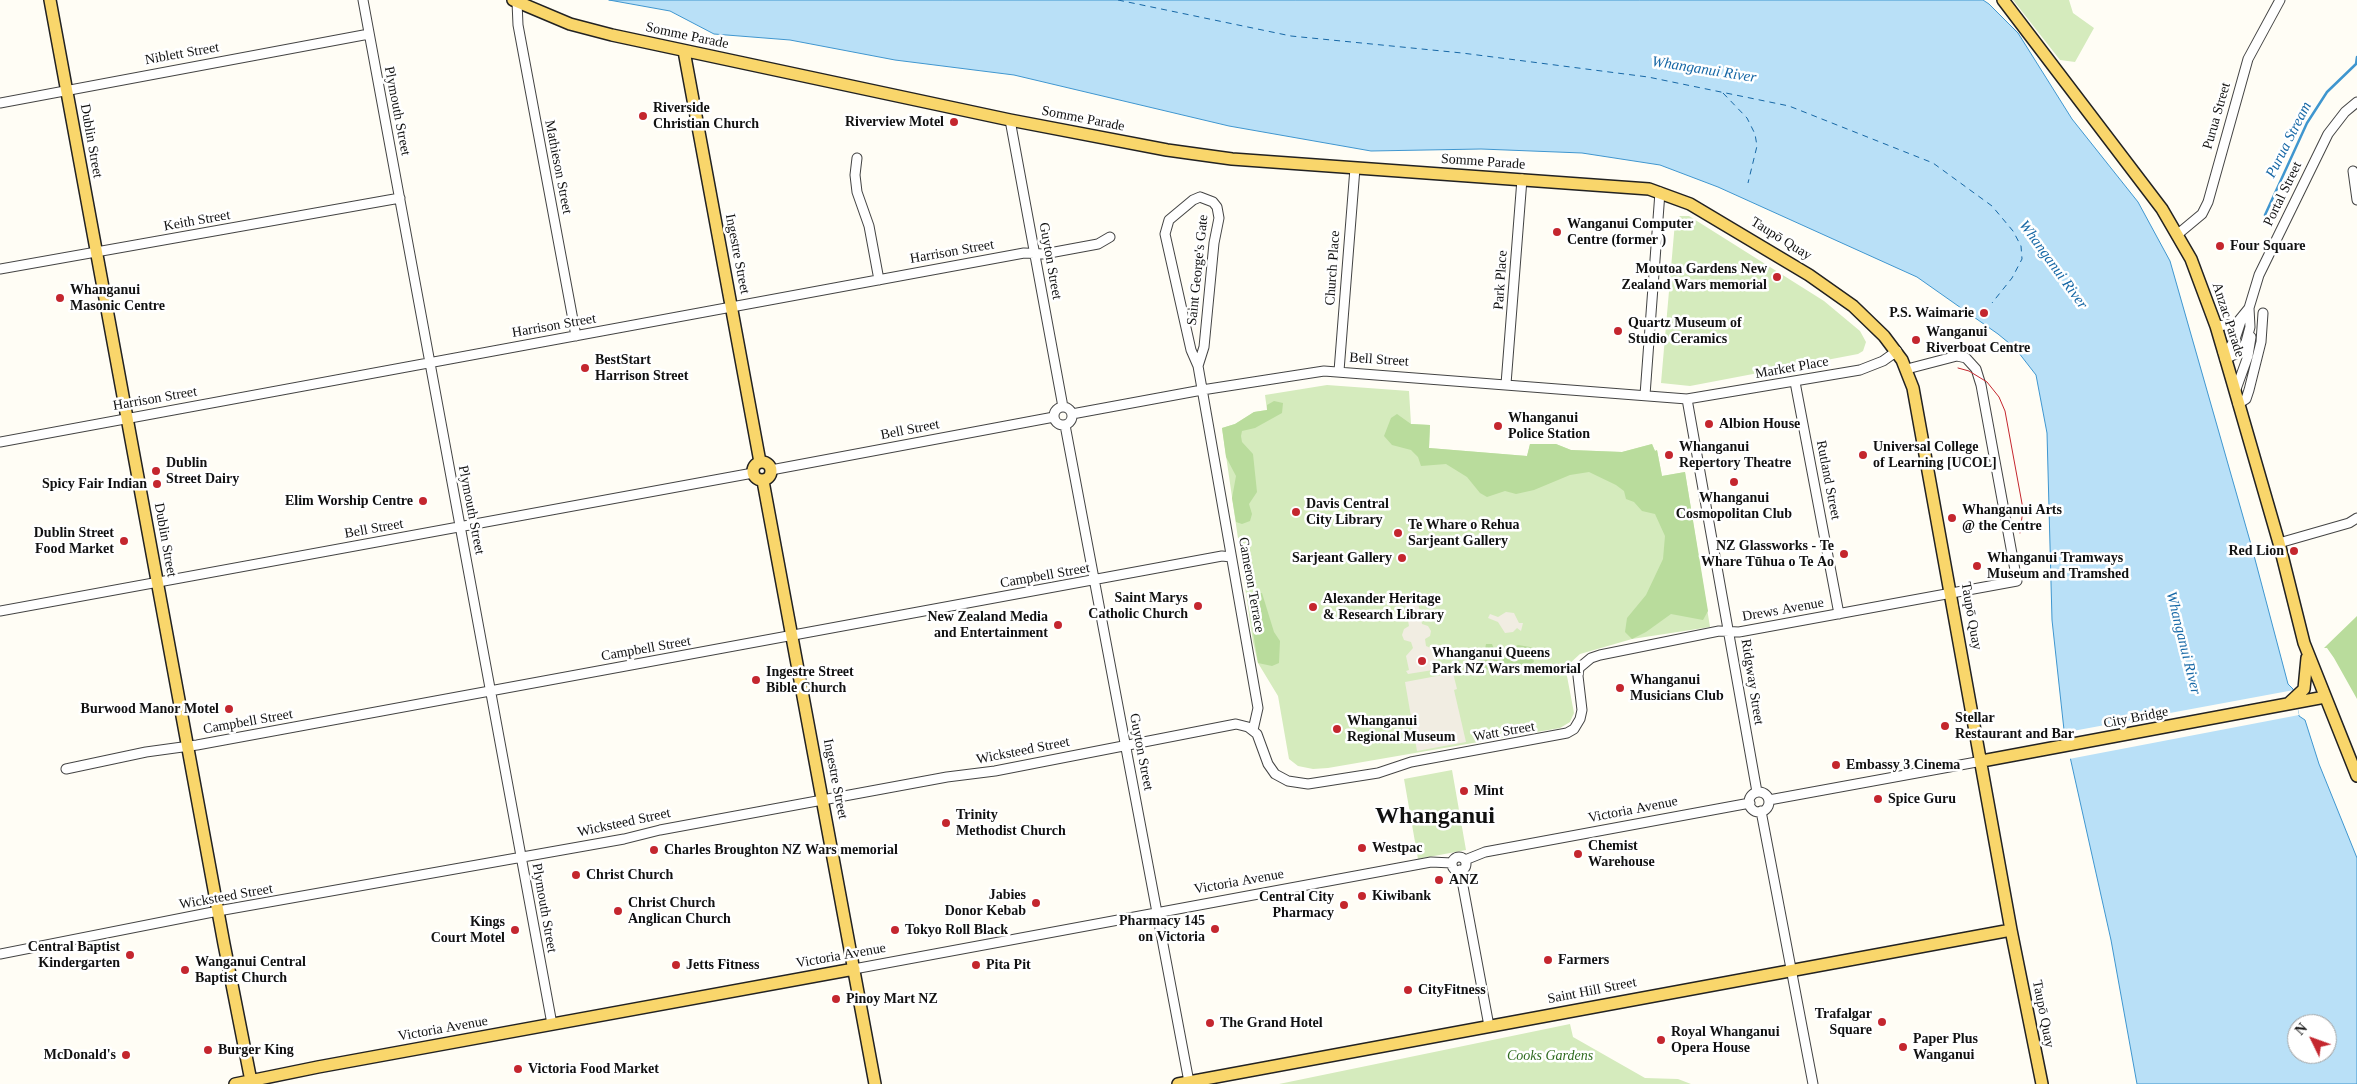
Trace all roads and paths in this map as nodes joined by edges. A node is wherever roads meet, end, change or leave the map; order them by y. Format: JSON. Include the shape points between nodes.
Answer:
{"nodes":[{"id":1,"x":50,"y":0,"type":"edge"},
{"id":2,"x":363,"y":0,"type":"edge"},
{"id":3,"x":2003,"y":0,"type":"edge"},
{"id":4,"x":2280,"y":0,"type":"edge"},
{"id":5,"x":515,"y":1,"type":"edge"},
{"id":6,"x":369,"y":34,"type":"junction"},
{"id":7,"x":684,"y":51,"type":"junction"},
{"id":8,"x":66,"y":90,"type":"junction"},
{"id":9,"x":2357,"y":102,"type":"edge"},
{"id":10,"x":0,"y":103,"type":"edge"},
{"id":11,"x":1010,"y":120,"type":"junction"},
{"id":12,"x":857,"y":158,"type":"dead end"},
{"id":13,"x":1355,"y":168,"type":"junction"},
{"id":14,"x":2353,"y":171,"type":"dead end"},
{"id":15,"x":1522,"y":179,"type":"junction"},
{"id":16,"x":1660,"y":192,"type":"junction"},
{"id":17,"x":400,"y":198,"type":"junction"},
{"id":18,"x":2357,"y":200,"type":"edge"},
{"id":19,"x":2178,"y":234,"type":"junction"},
{"id":20,"x":1110,"y":237,"type":"dead end"},
{"id":21,"x":96,"y":253,"type":"junction"},
{"id":22,"x":1034,"y":254,"type":"junction"},
{"id":23,"x":0,"y":270,"type":"edge"},
{"id":24,"x":879,"y":280,"type":"junction"},
{"id":25,"x":732,"y":306,"type":"junction"},
{"id":26,"x":2250,"y":308,"type":"junction"},
{"id":27,"x":2263,"y":313,"type":"dead end"},
{"id":28,"x":2242,"y":318,"type":"junction"},
{"id":29,"x":2216,"y":326,"type":"junction"},
{"id":30,"x":2250,"y":327,"type":"junction"},
{"id":31,"x":576,"y":336,"type":"junction"},
{"id":32,"x":1897,"y":351,"type":"junction"},
{"id":33,"x":2224,"y":355,"type":"junction"},
{"id":34,"x":429,"y":362,"type":"junction"},
{"id":35,"x":1198,"y":366,"type":"junction"},
{"id":36,"x":1907,"y":369,"type":"junction"},
{"id":37,"x":1339,"y":371,"type":"junction"},
{"id":38,"x":1795,"y":382,"type":"junction"},
{"id":39,"x":1506,"y":384,"type":"junction"},
{"id":40,"x":1202,"y":390,"type":"junction"},
{"id":41,"x":2234,"y":392,"type":"junction"},
{"id":42,"x":1645,"y":395,"type":"junction"},
{"id":43,"x":1687,"y":399,"type":"junction"},
{"id":44,"x":2238,"y":404,"type":"junction"},
{"id":45,"x":1063,"y":407,"type":"junction"},
{"id":46,"x":1072,"y":414,"type":"junction"},
{"id":47,"x":1054,"y":417,"type":"junction"},
{"id":48,"x":127,"y":418,"type":"junction"},
{"id":49,"x":1065,"y":425,"type":"junction"},
{"id":50,"x":0,"y":442,"type":"edge"},
{"id":51,"x":760,"y":462,"type":"junction"},
{"id":52,"x":771,"y":470,"type":"junction"},
{"id":53,"x":753,"y":472,"type":"junction"},
{"id":54,"x":763,"y":481,"type":"junction"},
{"id":55,"x":2357,"y":518,"type":"edge"},
{"id":56,"x":460,"y":527,"type":"junction"},
{"id":57,"x":2278,"y":543,"type":"junction"},
{"id":58,"x":1231,"y":556,"type":"junction"},
{"id":59,"x":1094,"y":581,"type":"junction"},
{"id":60,"x":157,"y":582,"type":"junction"},
{"id":61,"x":1952,"y":592,"type":"junction"},
{"id":62,"x":0,"y":611,"type":"edge"},
{"id":63,"x":1839,"y":614,"type":"junction"},
{"id":64,"x":1730,"y":631,"type":"junction"},
{"id":65,"x":793,"y":636,"type":"junction"},
{"id":66,"x":2308,"y":654,"type":"junction"},
{"id":67,"x":491,"y":692,"type":"junction"},
{"id":68,"x":2325,"y":697,"type":"junction"},
{"id":69,"x":2293,"y":701,"type":"junction"},
{"id":70,"x":1580,"y":719,"type":"joint"},
{"id":71,"x":1254,"y":730,"type":"junction"},
{"id":72,"x":1125,"y":745,"type":"junction"},
{"id":73,"x":187,"y":746,"type":"junction"},
{"id":74,"x":1982,"y":761,"type":"junction"},
{"id":75,"x":66,"y":769,"type":"dead end"},
{"id":76,"x":2357,"y":776,"type":"edge"},
{"id":77,"x":1757,"y":792,"type":"junction"},
{"id":78,"x":1769,"y":800,"type":"junction"},
{"id":79,"x":824,"y":801,"type":"junction"},
{"id":80,"x":1750,"y":803,"type":"junction"},
{"id":81,"x":1761,"y":811,"type":"junction"},
{"id":82,"x":521,"y":857,"type":"junction"},
{"id":83,"x":1465,"y":860,"type":"junction"},
{"id":84,"x":1452,"y":863,"type":"junction"},
{"id":85,"x":1460,"y":870,"type":"junction"},
{"id":86,"x":218,"y":911,"type":"junction"},
{"id":87,"x":1156,"y":913,"type":"junction"},
{"id":88,"x":2011,"y":930,"type":"junction"},
{"id":89,"x":0,"y":954,"type":"edge"},
{"id":90,"x":854,"y":969,"type":"junction"},
{"id":91,"x":1791,"y":970,"type":"junction"},
{"id":92,"x":552,"y":1024,"type":"junction"},
{"id":93,"x":1489,"y":1026,"type":"junction"},
{"id":94,"x":252,"y":1082,"type":"edge"},
{"id":95,"x":1186,"y":1083,"type":"edge"},
{"id":96,"x":236,"y":1084,"type":"edge"},
{"id":97,"x":875,"y":1084,"type":"edge"},
{"id":98,"x":1813,"y":1084,"type":"edge"},
{"id":99,"x":2042,"y":1084,"type":"edge"}],
"edges":[{"from":1,"to":8,"type":"main road","name":"Dublin Street"},
{"from":2,"to":6,"type":"street","name":"Plymouth Street"},
{"from":3,"to":19,"type":"main road","name":"Anzac Parade"},
{"from":4,"to":19,"type":"street","name":"Purua Street","via":[[2248,59],[2208,202],[2202,214]]},
{"from":5,"to":7,"type":"main road","name":"Somme Parade","via":[[577,26]]},
{"from":5,"to":31,"type":"street","name":"Mathieson Street"},
{"from":6,"to":8,"type":"street","name":"Niblett Street"},
{"from":6,"to":17,"type":"street","name":"Plymouth Street"},
{"from":7,"to":11,"type":"main road","name":"Somme Parade"},
{"from":7,"to":25,"type":"main road","name":"Ingestre Street"},
{"from":8,"to":10,"type":"street","name":"Niblett Street"},
{"from":8,"to":21,"type":"main road","name":"Dublin Street"},
{"from":9,"to":26,"type":"street","name":"Portal Street","via":[[2328,134],[2267,256]]},
{"from":11,"to":13,"type":"main road","name":"Somme Parade","via":[[1209,157]]},
{"from":11,"to":22,"type":"street","name":"Guyton Street"},
{"from":12,"to":24,"type":"street","via":[[857,192],[869,226]]},
{"from":13,"to":15,"type":"main road","name":"Somme Parade"},
{"from":13,"to":37,"type":"street","name":"Church Place"},
{"from":14,"to":18,"type":"street"},
{"from":15,"to":16,"type":"main road","name":"Somme Parade"},
{"from":15,"to":39,"type":"street","name":"Park Place"},
{"from":16,"to":32,"type":"main road","name":"Taupō Quay","via":[[1712,216],[1809,274],[1853,306]]},
{"from":16,"to":42,"type":"street"},
{"from":17,"to":21,"type":"street","name":"Keith Street"},
{"from":17,"to":34,"type":"street","name":"Plymouth Street"},
{"from":19,"to":29,"type":"main road","name":"Anzac Parade"},
{"from":20,"to":22,"type":"street","name":"Harrison Street","via":[[1098,244]]},
{"from":21,"to":23,"type":"street","name":"Keith Street"},
{"from":21,"to":48,"type":"main road","name":"Dublin Street"},
{"from":22,"to":24,"type":"street","name":"Harrison Street","via":[[1024,253]]},
{"from":22,"to":45,"type":"street","name":"Guyton Street"},
{"from":24,"to":25,"type":"street","name":"Harrison Street"},
{"from":25,"to":31,"type":"street","name":"Harrison Street"},
{"from":25,"to":51,"type":"main road","name":"Ingestre Street"},
{"from":26,"to":28,"type":"street","name":"Portal Street"},
{"from":26,"to":30,"type":"street","name":"Portal Street"},
{"from":27,"to":44,"type":"street","via":[[2261,342],[2249,390],[2246,399]]},
{"from":28,"to":29,"type":"street","via":[[2236,324]]},
{"from":28,"to":33,"type":"street","name":"Portal Street"},
{"from":29,"to":33,"type":"main road","name":"Anzac Parade"},
{"from":30,"to":33,"type":"street","name":"Portal Street","via":[[2244,347],[2238,353]]},
{"from":30,"to":41,"type":"street","name":"Portal Street","via":[[2251,343]]},
{"from":31,"to":34,"type":"street","name":"Harrison Street"},
{"from":32,"to":36,"type":"main road","name":"Taupō Quay"},
{"from":32,"to":38,"type":"street","name":"Market Place","via":[[1867,368]]},
{"from":33,"to":41,"type":"main road","name":"Anzac Parade"},
{"from":34,"to":48,"type":"street","name":"Harrison Street"},
{"from":34,"to":56,"type":"street","name":"Plymouth Street"},
{"from":35,"to":35,"type":"street","name":"Saint George's Gate","via":[[1190,350],[1165,234],[1173,216],[1197,198],[1206,198],[1217,208],[1219,224],[1214,243],[1204,347]]},
{"from":35,"to":40,"type":"street","name":"Saint George's Gate"},
{"from":36,"to":61,"type":"main road","name":"Taupō Quay"},
{"from":36,"to":61,"type":"street","name":"Drews Avenue","via":[[1957,356],[1966,358],[1976,369],[1981,385],[2017,581]]},
{"from":37,"to":39,"type":"street","name":"Bell Street"},
{"from":37,"to":40,"type":"street","name":"Bell Street","via":[[1306,373]]},
{"from":38,"to":43,"type":"street","name":"Market Place"},
{"from":38,"to":63,"type":"street","name":"Rutland Street"},
{"from":39,"to":42,"type":"street","name":"Bell Street"},
{"from":40,"to":46,"type":"street","name":"Bell Street"},
{"from":40,"to":58,"type":"street","name":"Cameron Terrace"},
{"from":41,"to":44,"type":"main road","name":"Anzac Parade"},
{"from":42,"to":43,"type":"street","name":"Bell Street"},
{"from":43,"to":64,"type":"street","name":"Ridgway Street"},
{"from":44,"to":57,"type":"main road","name":"Anzac Parade"},
{"from":45,"to":46,"type":"street"},
{"from":45,"to":47,"type":"street"},
{"from":46,"to":49,"type":"street","via":[[1072,420]]},
{"from":47,"to":49,"type":"street","via":[[1059,424]]},
{"from":47,"to":52,"type":"street","name":"Bell Street"},
{"from":48,"to":50,"type":"street","name":"Harrison Street"},
{"from":48,"to":60,"type":"main road","name":"Dublin Street"},
{"from":49,"to":59,"type":"street","name":"Guyton Street"},
{"from":51,"to":52,"type":"main road","via":[[766,463]]},
{"from":51,"to":53,"type":"main road"},
{"from":52,"to":54,"type":"main road"},
{"from":53,"to":54,"type":"main road","via":[[755,478]]},
{"from":53,"to":56,"type":"street","name":"Bell Street"},
{"from":54,"to":65,"type":"main road","name":"Ingestre Street"},
{"from":55,"to":57,"type":"street"},
{"from":56,"to":60,"type":"street","name":"Bell Street"},
{"from":56,"to":67,"type":"street","name":"Plymouth Street"},
{"from":57,"to":66,"type":"main road","name":"Anzac Parade"},
{"from":58,"to":59,"type":"street","name":"Campbell Street"},
{"from":58,"to":71,"type":"street","name":"Cameron Terrace","via":[[1258,708]]},
{"from":59,"to":65,"type":"street","name":"Campbell Street"},
{"from":59,"to":72,"type":"street","name":"Guyton Street"},
{"from":60,"to":62,"type":"street","name":"Bell Street"},
{"from":60,"to":73,"type":"main road","name":"Dublin Street"},
{"from":61,"to":63,"type":"street","name":"Drews Avenue"},
{"from":61,"to":74,"type":"main road","name":"Taupō Quay"},
{"from":63,"to":64,"type":"street","name":"Drews Avenue"},
{"from":64,"to":70,"type":"street","name":"Drews Avenue","via":[[1621,649],[1592,658],[1579,668]]},
{"from":64,"to":77,"type":"street","name":"Ridgway Street"},
{"from":65,"to":67,"type":"street","name":"Campbell Street"},
{"from":65,"to":79,"type":"main road","name":"Ingestre Street"},
{"from":66,"to":68,"type":"main road","name":"Anzac Parade"},
{"from":66,"to":69,"type":"main road","via":[[2306,683]]},
{"from":67,"to":73,"type":"street","name":"Campbell Street"},
{"from":67,"to":82,"type":"street","name":"Plymouth Street"},
{"from":68,"to":69,"type":"main road","name":"City Bridge"},
{"from":68,"to":76,"type":"main road","name":"Anzac Parade"},
{"from":69,"to":74,"type":"main road","name":"City Bridge"},
{"from":70,"to":71,"type":"street","name":"Watt Street","via":[[1574,729],[1558,736],[1411,762],[1315,784],[1279,777],[1270,768]]},
{"from":71,"to":72,"type":"street","name":"Wicksteed Street","via":[[1236,724]]},
{"from":72,"to":79,"type":"street","name":"Wicksteed Street"},
{"from":72,"to":87,"type":"street","name":"Guyton Street"},
{"from":73,"to":75,"type":"street","name":"Campbell Street"},
{"from":73,"to":86,"type":"main road","name":"Dublin Street"},
{"from":74,"to":78,"type":"street"},
{"from":74,"to":88,"type":"main road","name":"Taupō Quay"},
{"from":77,"to":78,"type":"street","via":[[1765,794]]},
{"from":77,"to":80,"type":"street","via":[[1751,796]]},
{"from":78,"to":81,"type":"street"},
{"from":79,"to":82,"type":"street","name":"Wicksteed Street"},
{"from":79,"to":90,"type":"main road","name":"Ingestre Street"},
{"from":80,"to":81,"type":"street","via":[[1754,810]]},
{"from":80,"to":83,"type":"street","name":"Victoria Avenue","via":[[1485,852]]},
{"from":81,"to":91,"type":"street"},
{"from":82,"to":86,"type":"street","name":"Wicksteed Street"},
{"from":82,"to":92,"type":"street","name":"Plymouth Street"},
{"from":83,"to":84,"type":"street","via":[[1458,857]]},
{"from":83,"to":85,"type":"street","via":[[1465,866]]},
{"from":84,"to":85,"type":"street","via":[[1454,869]]},
{"from":84,"to":87,"type":"street","name":"Victoria Avenue","via":[[1431,862]]},
{"from":85,"to":93,"type":"street"},
{"from":86,"to":89,"type":"street","name":"Wicksteed Street"},
{"from":86,"to":94,"type":"main road","name":"Dublin Street"},
{"from":87,"to":90,"type":"street","name":"Victoria Avenue"},
{"from":87,"to":95,"type":"street","name":"Guyton Street"},
{"from":88,"to":91,"type":"main road","name":"Saint Hill Street"},
{"from":88,"to":99,"type":"main road","name":"Taupō Quay"},
{"from":90,"to":92,"type":"main road","name":"Victoria Avenue"},
{"from":90,"to":97,"type":"main road","name":"Ingestre Street"},
{"from":91,"to":93,"type":"main road","name":"Saint Hill Street"},
{"from":91,"to":98,"type":"street"},
{"from":92,"to":94,"type":"main road","name":"Victoria Avenue"},
{"from":93,"to":95,"type":"main road","name":"Saint Hill Street"},
{"from":94,"to":96,"type":"main road","name":"Victoria Avenue"}]}
